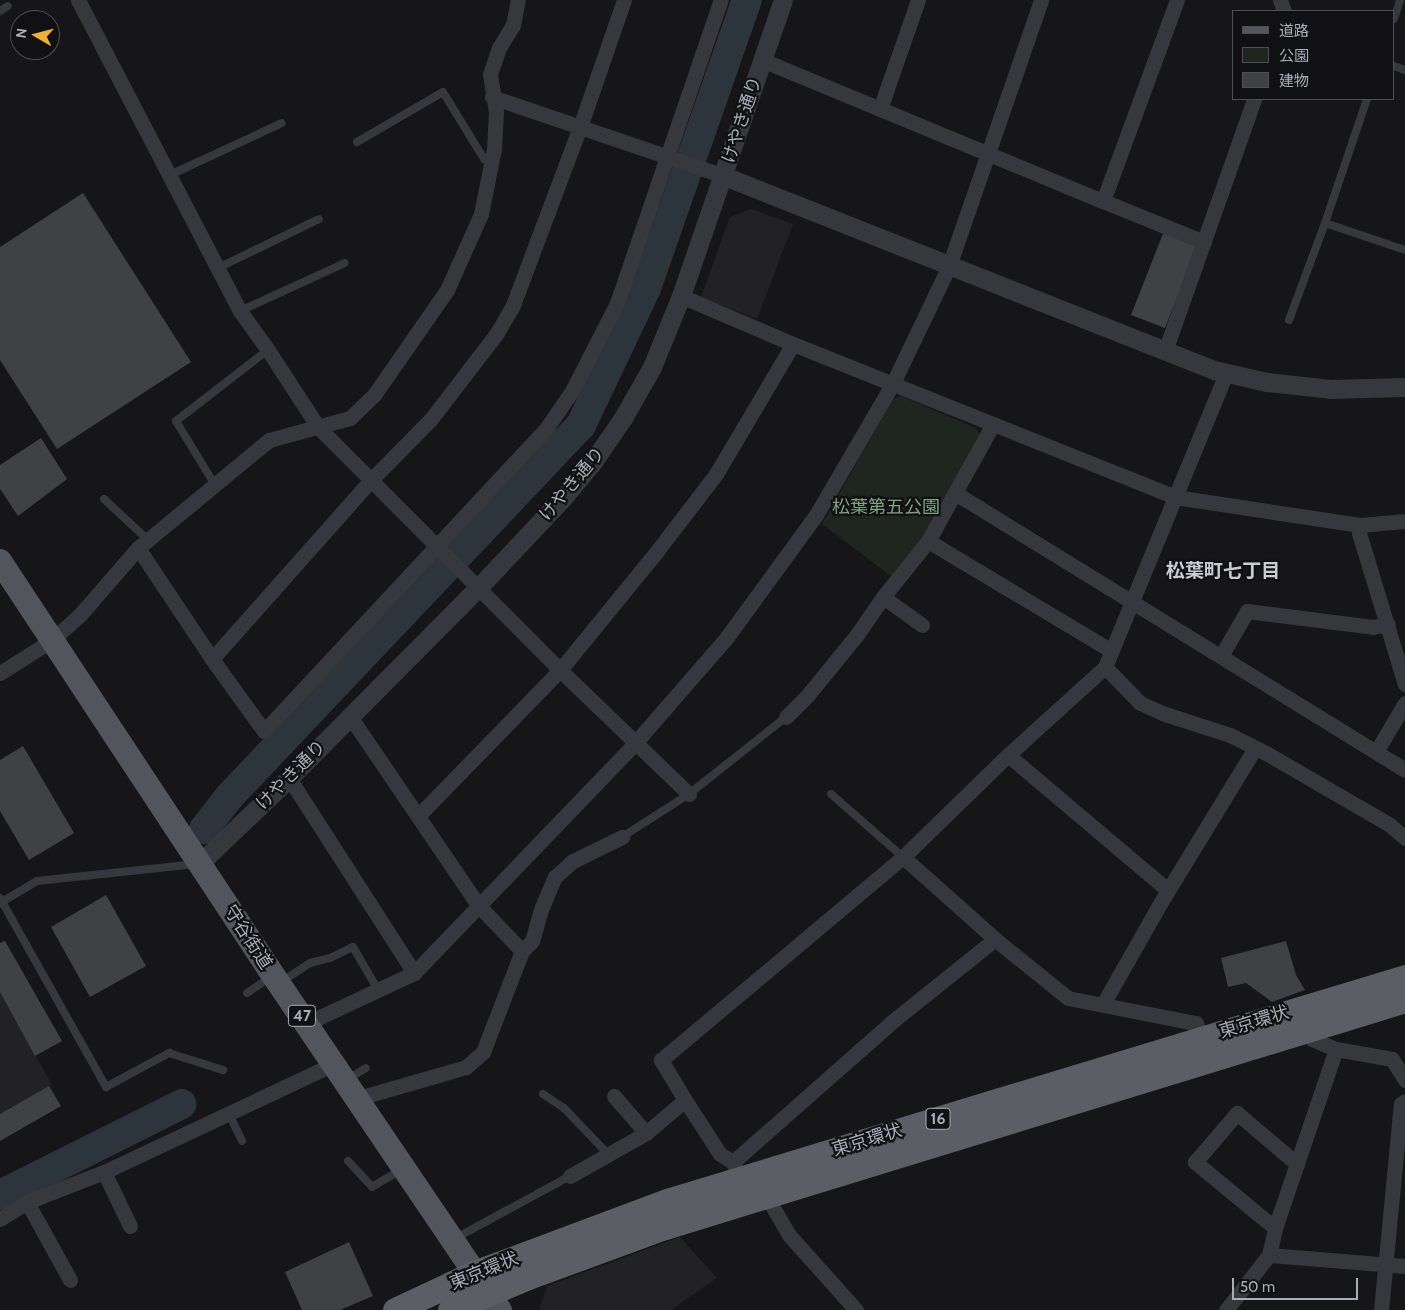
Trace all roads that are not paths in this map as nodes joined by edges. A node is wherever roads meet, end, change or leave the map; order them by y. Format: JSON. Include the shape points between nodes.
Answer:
{"nodes":[{"id":1,"x":78,"y":0,"type":"edge"},
{"id":2,"x":518,"y":0,"type":"edge"},
{"id":3,"x":624,"y":0,"type":"edge"},
{"id":4,"x":721,"y":0,"type":"edge"},
{"id":5,"x":783,"y":0,"type":"edge"},
{"id":6,"x":918,"y":0,"type":"edge"},
{"id":7,"x":1041,"y":0,"type":"edge"},
{"id":8,"x":1177,"y":0,"type":"edge"},
{"id":9,"x":1400,"y":0,"type":"edge"},
{"id":10,"x":8,"y":6,"type":"dead end"},
{"id":11,"x":0,"y":11,"type":"edge"},
{"id":12,"x":1395,"y":16,"type":"edge"},
{"id":13,"x":762,"y":60,"type":"junction"},
{"id":14,"x":492,"y":97,"type":"junction"},
{"id":15,"x":1254,"y":100,"type":"edge"},
{"id":16,"x":1367,"y":100,"type":"edge"},
{"id":17,"x":880,"y":109,"type":"junction"},
{"id":18,"x":282,"y":123,"type":"dead end"},
{"id":19,"x":580,"y":126,"type":"junction"},
{"id":20,"x":357,"y":142,"type":"dead end"},
{"id":21,"x":987,"y":153,"type":"junction"},
{"id":22,"x":671,"y":156,"type":"junction"},
{"id":23,"x":492,"y":160,"type":"junction"},
{"id":24,"x":717,"y":173,"type":"junction"},
{"id":25,"x":170,"y":175,"type":"junction"},
{"id":26,"x":1103,"y":201,"type":"junction"},
{"id":27,"x":319,"y":219,"type":"dead end"},
{"id":28,"x":1325,"y":223,"type":"junction"},
{"id":29,"x":1204,"y":242,"type":"junction"},
{"id":30,"x":1405,"y":250,"type":"edge"},
{"id":31,"x":345,"y":263,"type":"dead end"},
{"id":32,"x":949,"y":266,"type":"junction"},
{"id":33,"x":218,"y":268,"type":"junction"},
{"id":34,"x":681,"y":296,"type":"junction"},
{"id":35,"x":240,"y":311,"type":"junction"},
{"id":36,"x":1289,"y":320,"type":"dead end"},
{"id":37,"x":793,"y":344,"type":"junction"},
{"id":38,"x":268,"y":350,"type":"junction"},
{"id":39,"x":1165,"y":351,"type":"junction"},
{"id":40,"x":1226,"y":373,"type":"junction"},
{"id":41,"x":893,"y":383,"type":"junction"},
{"id":42,"x":1405,"y":387,"type":"edge"},
{"id":43,"x":993,"y":424,"type":"junction"},
{"id":44,"x":318,"y":427,"type":"junction"},
{"id":45,"x":370,"y":480,"type":"junction"},
{"id":46,"x":215,"y":484,"type":"junction"},
{"id":47,"x":954,"y":493,"type":"junction"},
{"id":48,"x":1175,"y":496,"type":"junction"},
{"id":49,"x":104,"y":499,"type":"dead end"},
{"id":50,"x":1405,"y":521,"type":"edge"},
{"id":51,"x":1360,"y":525,"type":"junction"},
{"id":52,"x":928,"y":541,"type":"junction"},
{"id":53,"x":143,"y":544,"type":"junction"},
{"id":54,"x":435,"y":546,"type":"junction"},
{"id":55,"x":0,"y":560,"type":"edge"},
{"id":56,"x":478,"y":588,"type":"junction"},
{"id":57,"x":883,"y":597,"type":"junction"},
{"id":58,"x":1133,"y":602,"type":"junction"},
{"id":59,"x":1388,"y":624,"type":"junction"},
{"id":60,"x":922,"y":625,"type":"dead end"},
{"id":61,"x":52,"y":640,"type":"junction"},
{"id":62,"x":1112,"y":651,"type":"junction"},
{"id":63,"x":1221,"y":656,"type":"junction"},
{"id":64,"x":212,"y":659,"type":"junction"},
{"id":65,"x":1105,"y":667,"type":"junction"},
{"id":66,"x":560,"y":670,"type":"junction"},
{"id":67,"x":0,"y":673,"type":"edge"},
{"id":68,"x":1405,"y":684,"type":"edge"},
{"id":69,"x":1405,"y":702,"type":"edge"},
{"id":70,"x":349,"y":715,"type":"junction"},
{"id":71,"x":786,"y":717,"type":"joint"},
{"id":72,"x":635,"y":743,"type":"junction"},
{"id":73,"x":1255,"y":748,"type":"junction"},
{"id":74,"x":1376,"y":752,"type":"junction"},
{"id":75,"x":1008,"y":755,"type":"junction"},
{"id":76,"x":1405,"y":770,"type":"edge"},
{"id":77,"x":288,"y":778,"type":"junction"},
{"id":78,"x":689,"y":794,"type":"junction"},
{"id":79,"x":831,"y":794,"type":"dead end"},
{"id":80,"x":418,"y":816,"type":"junction"},
{"id":81,"x":622,"y":837,"type":"joint"},
{"id":82,"x":1405,"y":838,"type":"edge"},
{"id":83,"x":903,"y":857,"type":"junction"},
{"id":84,"x":200,"y":863,"type":"junction"},
{"id":85,"x":1168,"y":890,"type":"junction"},
{"id":86,"x":1,"y":901,"type":"edge"},
{"id":87,"x":478,"y":906,"type":"junction"},
{"id":88,"x":995,"y":939,"type":"junction"},
{"id":89,"x":522,"y":951,"type":"junction"},
{"id":90,"x":414,"y":974,"type":"junction"},
{"id":91,"x":1405,"y":976,"type":"edge"},
{"id":92,"x":276,"y":979,"type":"junction"},
{"id":93,"x":378,"y":990,"type":"junction"},
{"id":94,"x":247,"y":993,"type":"dead end"},
{"id":95,"x":1405,"y":1000,"type":"edge"},
{"id":96,"x":1103,"y":1004,"type":"junction"},
{"id":97,"x":308,"y":1025,"type":"junction"},
{"id":98,"x":1307,"y":1030,"type":"junction"},
{"id":99,"x":1202,"y":1038,"type":"junction"},
{"id":100,"x":1336,"y":1049,"type":"junction"},
{"id":101,"x":366,"y":1068,"type":"dead end"},
{"id":102,"x":223,"y":1070,"type":"dead end"},
{"id":103,"x":339,"y":1072,"type":"junction"},
{"id":104,"x":1405,"y":1080,"type":"edge"},
{"id":105,"x":543,"y":1094,"type":"dead end"},
{"id":106,"x":614,"y":1096,"type":"dead end"},
{"id":107,"x":685,"y":1100,"type":"junction"},
{"id":108,"x":1405,"y":1101,"type":"edge"},
{"id":109,"x":358,"y":1102,"type":"junction"},
{"id":110,"x":229,"y":1114,"type":"junction"},
{"id":111,"x":646,"y":1133,"type":"junction"},
{"id":112,"x":242,"y":1141,"type":"dead end"},
{"id":113,"x":608,"y":1154,"type":"junction"},
{"id":114,"x":348,"y":1161,"type":"dead end"},
{"id":115,"x":1297,"y":1164,"type":"junction"},
{"id":116,"x":404,"y":1168,"type":"junction"},
{"id":117,"x":736,"y":1170,"type":"junction"},
{"id":118,"x":104,"y":1172,"type":"junction"},
{"id":119,"x":570,"y":1176,"type":"joint"},
{"id":120,"x":766,"y":1195,"type":"junction"},
{"id":121,"x":27,"y":1202,"type":"junction"},
{"id":122,"x":0,"y":1219,"type":"edge"},
{"id":123,"x":130,"y":1226,"type":"dead end"},
{"id":124,"x":1275,"y":1228,"type":"junction"},
{"id":125,"x":452,"y":1240,"type":"junction"},
{"id":126,"x":1269,"y":1255,"type":"junction"},
{"id":127,"x":1385,"y":1264,"type":"junction"},
{"id":128,"x":1405,"y":1266,"type":"edge"},
{"id":129,"x":474,"y":1273,"type":"junction"},
{"id":130,"x":70,"y":1280,"type":"dead end"},
{"id":131,"x":494,"y":1302,"type":"edge"},
{"id":132,"x":394,"y":1310,"type":"edge"},
{"id":133,"x":450,"y":1310,"type":"edge"},
{"id":134,"x":856,"y":1310,"type":"edge"},
{"id":135,"x":1226,"y":1310,"type":"edge"},
{"id":136,"x":1381,"y":1310,"type":"edge"}],
"edges":[{"from":1,"to":25,"type":"street"},
{"from":2,"to":14,"type":"street","via":[[513,25],[499,48],[490,74]]},
{"from":3,"to":19,"type":"street"},
{"from":4,"to":22,"type":"street"},
{"from":5,"to":13,"type":"street","name":"けやき通り"},
{"from":6,"to":17,"type":"street"},
{"from":7,"to":21,"type":"street"},
{"from":8,"to":26,"type":"street"},
{"from":9,"to":12,"type":"lane"},
{"from":10,"to":11,"type":"lane"},
{"from":13,"to":17,"type":"street"},
{"from":13,"to":24,"type":"street","name":"けやき通り"},
{"from":14,"to":19,"type":"street"},
{"from":14,"to":23,"type":"street","via":[[496,112]]},
{"from":15,"to":29,"type":"street"},
{"from":16,"to":28,"type":"lane"},
{"from":17,"to":21,"type":"street"},
{"from":18,"to":25,"type":"lane"},
{"from":19,"to":22,"type":"street"},
{"from":19,"to":45,"type":"street","via":[[513,305],[497,333],[431,419]]},
{"from":20,"to":23,"type":"lane","via":[[443,92],[484,159]]},
{"from":21,"to":26,"type":"street"},
{"from":21,"to":32,"type":"street"},
{"from":22,"to":24,"type":"street"},
{"from":22,"to":54,"type":"street","via":[[617,303],[572,391],[548,426]]},
{"from":23,"to":44,"type":"street","via":[[481,214],[447,290],[374,395],[350,418]]},
{"from":24,"to":32,"type":"street"},
{"from":24,"to":34,"type":"street","name":"けやき通り"},
{"from":25,"to":33,"type":"street"},
{"from":26,"to":29,"type":"street"},
{"from":27,"to":33,"type":"lane"},
{"from":28,"to":30,"type":"lane"},
{"from":28,"to":36,"type":"lane"},
{"from":29,"to":39,"type":"street"},
{"from":31,"to":35,"type":"lane"},
{"from":32,"to":39,"type":"street"},
{"from":32,"to":41,"type":"street"},
{"from":33,"to":35,"type":"street"},
{"from":34,"to":37,"type":"street"},
{"from":34,"to":56,"type":"street","name":"けやき通り","via":[[652,367],[623,418],[562,499]]},
{"from":35,"to":38,"type":"street"},
{"from":37,"to":41,"type":"street"},
{"from":37,"to":66,"type":"street","via":[[716,474],[658,551]]},
{"from":38,"to":44,"type":"street"},
{"from":38,"to":46,"type":"lane","via":[[176,421]]},
{"from":39,"to":40,"type":"street"},
{"from":40,"to":42,"type":"street","via":[[1267,382],[1330,389]]},
{"from":40,"to":48,"type":"street"},
{"from":41,"to":43,"type":"street"},
{"from":41,"to":72,"type":"street","via":[[816,515],[727,637]]},
{"from":43,"to":47,"type":"street"},
{"from":43,"to":48,"type":"street"},
{"from":44,"to":45,"type":"street"},
{"from":44,"to":46,"type":"street","via":[[269,440]]},
{"from":45,"to":54,"type":"street"},
{"from":45,"to":64,"type":"street"},
{"from":46,"to":53,"type":"street"},
{"from":47,"to":52,"type":"street"},
{"from":47,"to":58,"type":"street"},
{"from":48,"to":51,"type":"street"},
{"from":48,"to":58,"type":"street"},
{"from":49,"to":53,"type":"lane"},
{"from":50,"to":51,"type":"street"},
{"from":51,"to":59,"type":"street","via":[[1359,533]]},
{"from":52,"to":57,"type":"street"},
{"from":52,"to":62,"type":"street"},
{"from":53,"to":61,"type":"street","via":[[79,616]]},
{"from":53,"to":64,"type":"street"},
{"from":54,"to":56,"type":"street"},
{"from":54,"to":64,"type":"street","via":[[264,731]]},
{"from":55,"to":61,"type":"main road","name":"守谷街道","number":"47"},
{"from":56,"to":66,"type":"street"},
{"from":56,"to":70,"type":"street","name":"けやき通り"},
{"from":57,"to":60,"type":"street"},
{"from":57,"to":71,"type":"street","via":[[856,636]]},
{"from":58,"to":62,"type":"street"},
{"from":58,"to":63,"type":"street"},
{"from":59,"to":63,"type":"street","via":[[1373,627],[1247,611]]},
{"from":59,"to":68,"type":"street"},
{"from":61,"to":67,"type":"street"},
{"from":61,"to":84,"type":"main road","name":"守谷街道","number":"47"},
{"from":62,"to":65,"type":"street"},
{"from":63,"to":74,"type":"street"},
{"from":65,"to":73,"type":"street","via":[[1140,703],[1230,735]]},
{"from":65,"to":75,"type":"street"},
{"from":66,"to":72,"type":"street"},
{"from":66,"to":80,"type":"street"},
{"from":69,"to":74,"type":"street"},
{"from":70,"to":77,"type":"street","name":"けやき通り"},
{"from":70,"to":80,"type":"street"},
{"from":71,"to":78,"type":"lane"},
{"from":72,"to":78,"type":"street"},
{"from":72,"to":87,"type":"street"},
{"from":73,"to":82,"type":"street","via":[[1390,826]]},
{"from":73,"to":85,"type":"street"},
{"from":74,"to":76,"type":"street"},
{"from":75,"to":83,"type":"street"},
{"from":75,"to":85,"type":"street"},
{"from":77,"to":84,"type":"street","name":"けやき通り"},
{"from":77,"to":90,"type":"street"},
{"from":78,"to":81,"type":"lane"},
{"from":79,"to":83,"type":"lane"},
{"from":80,"to":87,"type":"street"},
{"from":81,"to":89,"type":"street","via":[[573,861],[555,877],[532,941]]},
{"from":83,"to":88,"type":"street"},
{"from":83,"to":107,"type":"street","via":[[660,1060]]},
{"from":84,"to":86,"type":"lane","via":[[37,881]]},
{"from":84,"to":92,"type":"main road","name":"守谷街道","number":"47"},
{"from":85,"to":96,"type":"street"},
{"from":86,"to":102,"type":"lane","via":[[106,1086],[169,1053]]},
{"from":87,"to":89,"type":"street"},
{"from":87,"to":90,"type":"street"},
{"from":88,"to":96,"type":"street","via":[[1068,998]]},
{"from":88,"to":117,"type":"street","via":[[894,1020]]},
{"from":89,"to":109,"type":"street","via":[[490,1045],[483,1052],[466,1067],[369,1095]]},
{"from":90,"to":93,"type":"street"},
{"from":91,"to":99,"type":"highway","name":"東京環状","number":"16"},
{"from":92,"to":93,"type":"lane","via":[[352,947]]},
{"from":92,"to":94,"type":"lane"},
{"from":92,"to":97,"type":"main road","name":"守谷街道","number":"47"},
{"from":93,"to":97,"type":"street"},
{"from":95,"to":98,"type":"highway","name":"東京環状","number":"16"},
{"from":96,"to":99,"type":"street","via":[[1196,1023]]},
{"from":97,"to":103,"type":"main road","name":"守谷街道","number":"47"},
{"from":98,"to":100,"type":"street","via":[[1312,1038]]},
{"from":98,"to":120,"type":"highway","name":"東京環状","number":"16"},
{"from":99,"to":117,"type":"highway","name":"東京環状","number":"16"},
{"from":100,"to":104,"type":"street","via":[[1392,1059]]},
{"from":100,"to":115,"type":"street"},
{"from":101,"to":103,"type":"lane"},
{"from":103,"to":109,"type":"main road","name":"守谷街道","number":"47"},
{"from":103,"to":110,"type":"street"},
{"from":105,"to":113,"type":"lane","via":[[564,1108]]},
{"from":106,"to":111,"type":"street"},
{"from":107,"to":111,"type":"street"},
{"from":107,"to":117,"type":"street","via":[[720,1154]]},
{"from":108,"to":127,"type":"street","via":[[1401,1104]]},
{"from":109,"to":116,"type":"main road","name":"守谷街道","number":"47"},
{"from":110,"to":112,"type":"lane"},
{"from":110,"to":118,"type":"street"},
{"from":111,"to":113,"type":"street"},
{"from":113,"to":119,"type":"street"},
{"from":114,"to":116,"type":"lane","via":[[372,1187]]},
{"from":115,"to":124,"type":"street"},
{"from":115,"to":124,"type":"street","via":[[1237,1113],[1195,1162]]},
{"from":116,"to":125,"type":"main road","name":"守谷街道","number":"47"},
{"from":117,"to":129,"type":"highway","name":"東京環状","number":"16","via":[[667,1201]]},
{"from":118,"to":121,"type":"street"},
{"from":118,"to":123,"type":"street"},
{"from":119,"to":125,"type":"lane"},
{"from":120,"to":131,"type":"highway","name":"東京環状","number":"16","via":[[528,1276]]},
{"from":120,"to":134,"type":"street","via":[[790,1235]]},
{"from":121,"to":122,"type":"street"},
{"from":121,"to":130,"type":"street"},
{"from":124,"to":126,"type":"street"},
{"from":125,"to":129,"type":"main road","name":"守谷街道","number":"47"},
{"from":126,"to":127,"type":"street"},
{"from":126,"to":135,"type":"street"},
{"from":127,"to":128,"type":"street"},
{"from":127,"to":136,"type":"street"},
{"from":129,"to":131,"type":"main road","name":"守谷街道","number":"47"},
{"from":129,"to":132,"type":"highway","name":"東京環状","number":"16"},
{"from":131,"to":133,"type":"highway","name":"東京環状","number":"16"}]}
